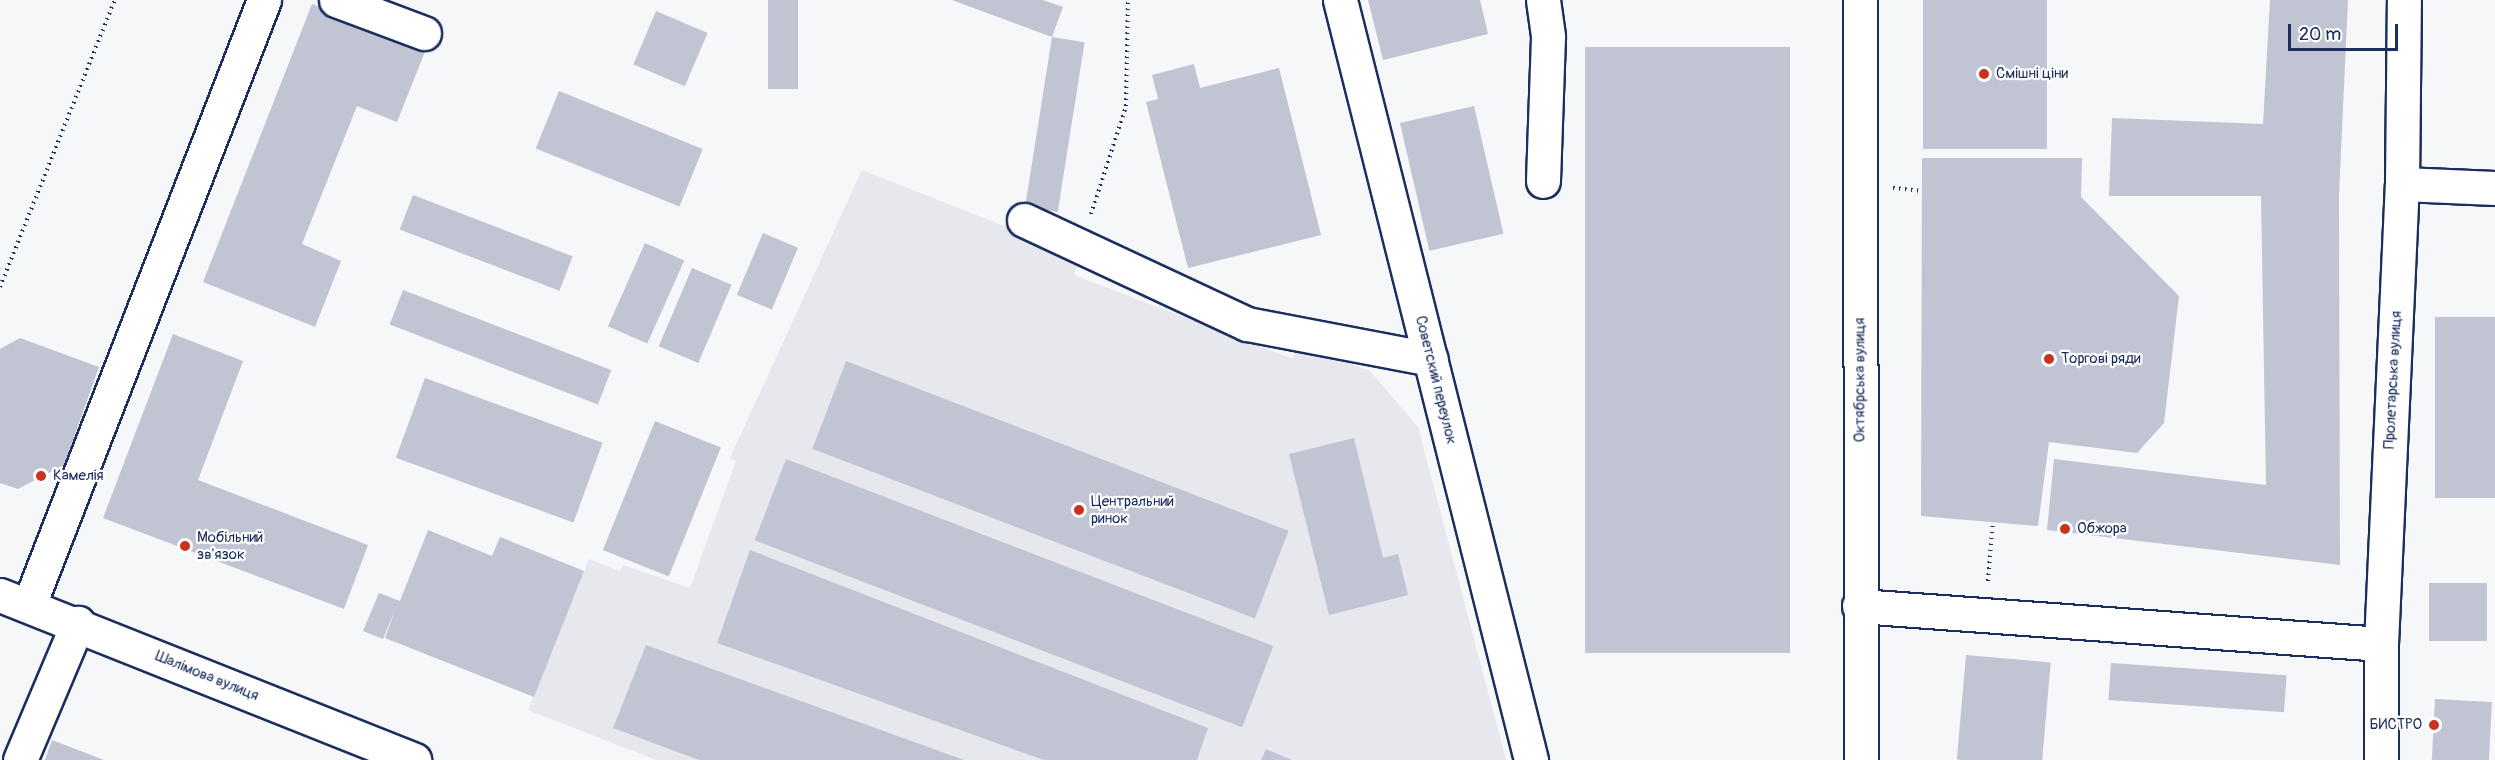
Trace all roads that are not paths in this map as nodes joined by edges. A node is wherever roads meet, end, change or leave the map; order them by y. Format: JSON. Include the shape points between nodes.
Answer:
{"nodes":[{"id":1,"x":264,"y":0,"type":"edge"},
{"id":2,"x":336,"y":0,"type":"edge"},
{"id":3,"x":1340,"y":0,"type":"edge"},
{"id":4,"x":1543,"y":0,"type":"edge"},
{"id":5,"x":1860,"y":0,"type":"edge"},
{"id":6,"x":2404,"y":0,"type":"edge"},
{"id":7,"x":424,"y":33,"type":"dead end"},
{"id":8,"x":1543,"y":181,"type":"dead end"},
{"id":9,"x":2402,"y":184,"type":"junction"},
{"id":10,"x":2495,"y":188,"type":"edge"},
{"id":11,"x":1024,"y":220,"type":"dead end"},
{"id":12,"x":1431,"y":358,"type":"junction"},
{"id":13,"x":14,"y":600,"type":"edge"},
{"id":14,"x":1859,"y":606,"type":"junction"},
{"id":15,"x":78,"y":623,"type":"junction"},
{"id":16,"x":2381,"y":644,"type":"junction"},
{"id":17,"x":20,"y":760,"type":"edge"},
{"id":18,"x":414,"y":760,"type":"edge"},
{"id":19,"x":1531,"y":760,"type":"edge"},
{"id":20,"x":1861,"y":760,"type":"edge"},
{"id":21,"x":2381,"y":760,"type":"edge"}],
"edges":[{"from":1,"to":13,"type":"main road"},
{"from":2,"to":7,"type":"main road"},
{"from":3,"to":12,"type":"main road","name":"Советский переулок"},
{"from":4,"to":8,"type":"main road","via":[[1548,37]]},
{"from":5,"to":14,"type":"main road","name":"Октябрська вулиця"},
{"from":6,"to":9,"type":"main road","name":"Пролетарська вулиця"},
{"from":9,"to":10,"type":"main road"},
{"from":9,"to":16,"type":"main road","name":"Пролетарська вулиця"},
{"from":11,"to":12,"type":"main road","via":[[1247,324]]},
{"from":12,"to":19,"type":"main road","name":"Советский переулок"},
{"from":13,"to":15,"type":"main road","name":"Шалімова вулиця"},
{"from":14,"to":16,"type":"main road"},
{"from":14,"to":20,"type":"main road","name":"Октябрська вулиця"},
{"from":15,"to":17,"type":"main road"},
{"from":15,"to":18,"type":"main road","name":"Шалімова вулиця"},
{"from":16,"to":21,"type":"main road","name":"Пролетарська вулиця"}]}
